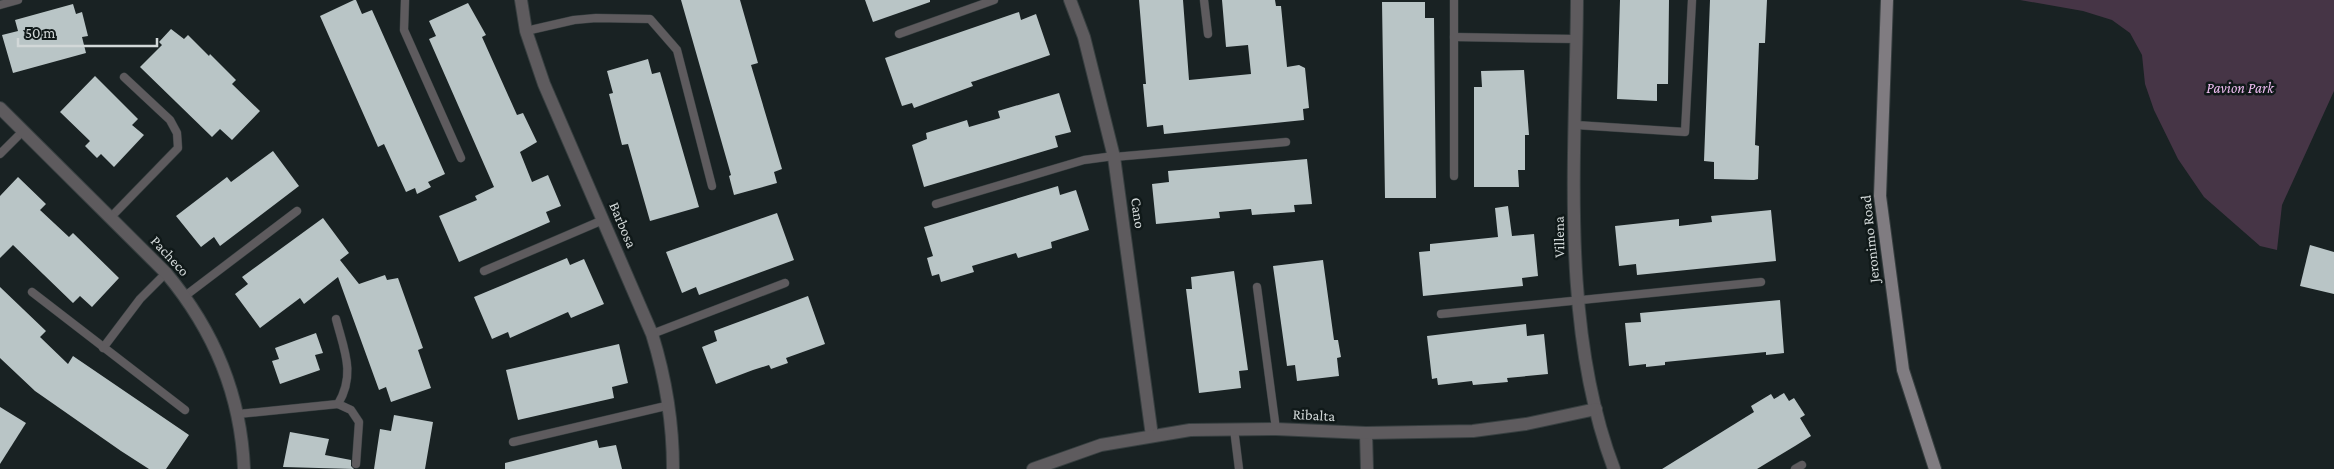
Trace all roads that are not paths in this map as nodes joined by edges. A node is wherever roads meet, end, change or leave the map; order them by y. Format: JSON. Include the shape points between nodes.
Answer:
{"nodes":[{"id":1,"x":18,"y":0,"type":"edge"},
{"id":2,"x":405,"y":0,"type":"edge"},
{"id":3,"x":521,"y":0,"type":"edge"},
{"id":4,"x":994,"y":0,"type":"edge"},
{"id":5,"x":1070,"y":0,"type":"edge"},
{"id":6,"x":1204,"y":0,"type":"edge"},
{"id":7,"x":1454,"y":0,"type":"edge"},
{"id":8,"x":1578,"y":0,"type":"edge"},
{"id":9,"x":1692,"y":0,"type":"edge"},
{"id":10,"x":1887,"y":0,"type":"edge"},
{"id":11,"x":0,"y":5,"type":"edge"},
{"id":12,"x":526,"y":31,"type":"junction"},
{"id":13,"x":898,"y":34,"type":"dead end"},
{"id":14,"x":1208,"y":34,"type":"dead end"},
{"id":15,"x":1454,"y":37,"type":"junction"},
{"id":16,"x":1577,"y":39,"type":"junction"},
{"id":17,"x":124,"y":77,"type":"dead end"},
{"id":18,"x":0,"y":108,"type":"edge"},
{"id":19,"x":1576,"y":125,"type":"junction"},
{"id":20,"x":22,"y":132,"type":"junction"},
{"id":21,"x":1286,"y":142,"type":"dead end"},
{"id":22,"x":0,"y":154,"type":"edge"},
{"id":23,"x":1114,"y":156,"type":"junction"},
{"id":24,"x":461,"y":158,"type":"dead end"},
{"id":25,"x":1454,"y":176,"type":"dead end"},
{"id":26,"x":712,"y":186,"type":"dead end"},
{"id":27,"x":936,"y":204,"type":"dead end"},
{"id":28,"x":297,"y":211,"type":"dead end"},
{"id":29,"x":110,"y":218,"type":"junction"},
{"id":30,"x":603,"y":220,"type":"junction"},
{"id":31,"x":484,"y":271,"type":"dead end"},
{"id":32,"x":166,"y":273,"type":"junction"},
{"id":33,"x":1761,"y":282,"type":"dead end"},
{"id":34,"x":785,"y":284,"type":"dead end"},
{"id":35,"x":1257,"y":287,"type":"dead end"},
{"id":36,"x":32,"y":292,"type":"dead end"},
{"id":37,"x":185,"y":296,"type":"junction"},
{"id":38,"x":1577,"y":300,"type":"junction"},
{"id":39,"x":1441,"y":314,"type":"dead end"},
{"id":40,"x":336,"y":319,"type":"dead end"},
{"id":41,"x":652,"y":334,"type":"junction"},
{"id":42,"x":103,"y":348,"type":"junction"},
{"id":43,"x":338,"y":404,"type":"junction"},
{"id":44,"x":670,"y":405,"type":"junction"},
{"id":45,"x":1596,"y":409,"type":"junction"},
{"id":46,"x":185,"y":410,"type":"dead end"},
{"id":47,"x":238,"y":414,"type":"junction"},
{"id":48,"x":1234,"y":429,"type":"junction"},
{"id":49,"x":1276,"y":429,"type":"junction"},
{"id":50,"x":1366,"y":434,"type":"junction"},
{"id":51,"x":1152,"y":436,"type":"junction"},
{"id":52,"x":513,"y":442,"type":"dead end"},
{"id":53,"x":356,"y":464,"type":"dead end"},
{"id":54,"x":244,"y":469,"type":"edge"},
{"id":55,"x":673,"y":469,"type":"edge"},
{"id":56,"x":1033,"y":469,"type":"edge"},
{"id":57,"x":1239,"y":469,"type":"edge"},
{"id":58,"x":1367,"y":469,"type":"edge"},
{"id":59,"x":1614,"y":469,"type":"edge"},
{"id":60,"x":1935,"y":469,"type":"edge"}],
"edges":[{"from":1,"to":11,"type":"lane"},
{"from":2,"to":24,"type":"lane","via":[[404,30]]},
{"from":3,"to":12,"type":"street","name":"Barbosa"},
{"from":4,"to":13,"type":"lane"},
{"from":5,"to":23,"type":"street","name":"Cano","via":[[1084,37]]},
{"from":6,"to":14,"type":"lane"},
{"from":7,"to":15,"type":"lane"},
{"from":8,"to":16,"type":"street","name":"Villena"},
{"from":9,"to":19,"type":"lane","via":[[1684,132]]},
{"from":10,"to":60,"type":"main road","name":"Jeronimo Road","via":[[1880,196],[1903,370]]},
{"from":12,"to":26,"type":"lane","via":[[574,20],[650,19],[677,50]]},
{"from":12,"to":30,"type":"street","name":"Barbosa","via":[[544,84]]},
{"from":15,"to":16,"type":"lane"},
{"from":15,"to":25,"type":"lane"},
{"from":16,"to":19,"type":"street","name":"Villena"},
{"from":17,"to":29,"type":"lane","via":[[170,120],[177,133],[178,148]]},
{"from":18,"to":20,"type":"street","name":"Pacheco"},
{"from":19,"to":38,"type":"street","name":"Villena"},
{"from":20,"to":22,"type":"lane"},
{"from":20,"to":29,"type":"street","name":"Pacheco"},
{"from":21,"to":23,"type":"lane"},
{"from":23,"to":27,"type":"lane","via":[[1084,160]]},
{"from":23,"to":51,"type":"street","name":"Cano"},
{"from":28,"to":37,"type":"lane"},
{"from":29,"to":32,"type":"street","name":"Pacheco"},
{"from":30,"to":31,"type":"lane"},
{"from":30,"to":41,"type":"street","name":"Barbosa"},
{"from":32,"to":37,"type":"street","name":"Pacheco"},
{"from":32,"to":42,"type":"lane","via":[[140,299]]},
{"from":33,"to":38,"type":"lane"},
{"from":34,"to":41,"type":"lane"},
{"from":35,"to":49,"type":"lane"},
{"from":36,"to":42,"type":"lane"},
{"from":37,"to":47,"type":"street","name":"Pacheco","via":[[210,336],[228,378]]},
{"from":38,"to":39,"type":"lane"},
{"from":38,"to":45,"type":"street","name":"Villena"},
{"from":40,"to":43,"type":"lane","via":[[349,370],[346,391]]},
{"from":41,"to":44,"type":"street","name":"Barbosa","via":[[664,371]]},
{"from":42,"to":46,"type":"lane"},
{"from":43,"to":47,"type":"lane"},
{"from":43,"to":53,"type":"lane","via":[[351,410],[359,422]]},
{"from":44,"to":52,"type":"lane"},
{"from":44,"to":55,"type":"street","name":"Barbosa"},
{"from":45,"to":50,"type":"street","name":"Ribalta","via":[[1473,432]]},
{"from":45,"to":59,"type":"street","name":"Villena"},
{"from":47,"to":54,"type":"street","name":"Pacheco"},
{"from":48,"to":49,"type":"street","name":"Ribalta"},
{"from":48,"to":51,"type":"street","name":"Ribalta","via":[[1190,430]]},
{"from":48,"to":57,"type":"lane"},
{"from":49,"to":50,"type":"street","name":"Ribalta"},
{"from":50,"to":58,"type":"street"},
{"from":51,"to":56,"type":"street","name":"Ribalta","via":[[1101,445]]}]}
